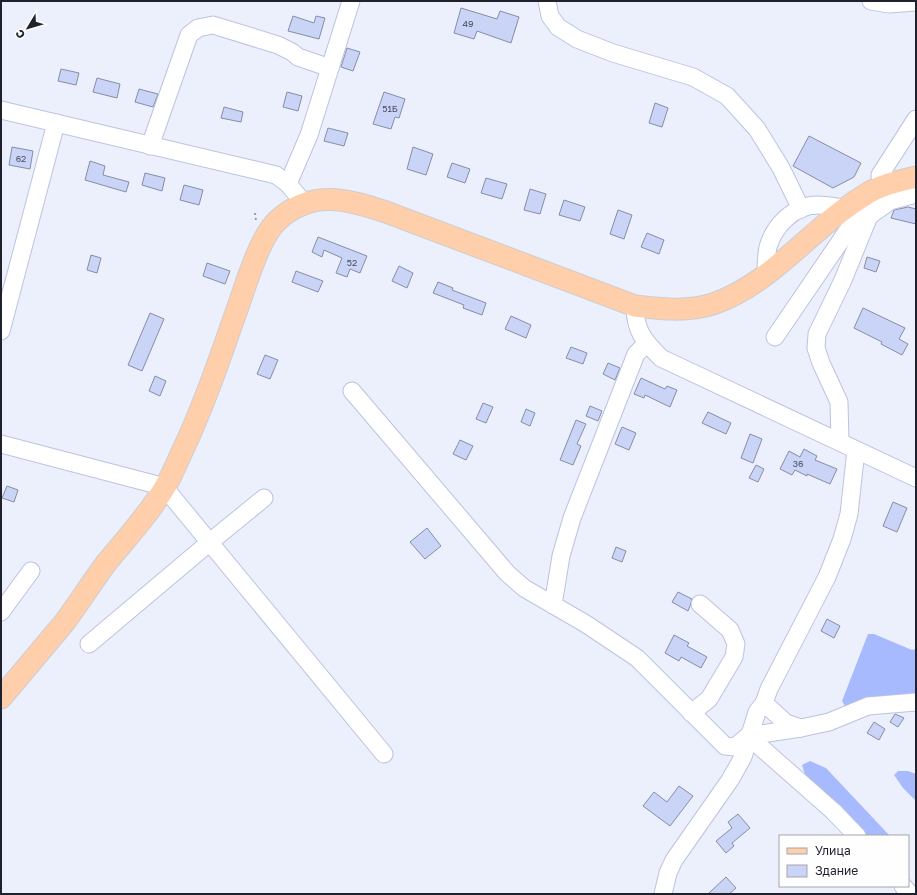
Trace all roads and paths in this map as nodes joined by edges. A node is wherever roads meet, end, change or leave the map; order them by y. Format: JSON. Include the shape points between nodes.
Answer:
{"nodes":[{"id":1,"x":351,"y":1,"type":"edge"},
{"id":2,"x":547,"y":1,"type":"edge"},
{"id":3,"x":871,"y":1,"type":"edge"},
{"id":4,"x":916,"y":2,"type":"edge"},
{"id":5,"x":330,"y":68,"type":"junction"},
{"id":6,"x":1,"y":110,"type":"edge"},
{"id":7,"x":916,"y":119,"type":"edge"},
{"id":8,"x":56,"y":123,"type":"junction"},
{"id":9,"x":150,"y":146,"type":"junction"},
{"id":10,"x":916,"y":177,"type":"edge"},
{"id":11,"x":288,"y":184,"type":"junction"},
{"id":12,"x":916,"y":194,"type":"edge"},
{"id":13,"x":871,"y":200,"type":"junction"},
{"id":14,"x":304,"y":203,"type":"junction"},
{"id":15,"x":845,"y":208,"type":"junction"},
{"id":16,"x":801,"y":209,"type":"junction"},
{"id":17,"x":255,"y":213,"type":"dead end"},
{"id":18,"x":257,"y":225,"type":"dead end"},
{"id":19,"x":766,"y":275,"type":"junction"},
{"id":20,"x":635,"y":306,"type":"junction"},
{"id":21,"x":1,"y":331,"type":"edge"},
{"id":22,"x":775,"y":337,"type":"dead end"},
{"id":23,"x":646,"y":344,"type":"junction"},
{"id":24,"x":352,"y":391,"type":"dead end"},
{"id":25,"x":840,"y":442,"type":"junction"},
{"id":26,"x":1,"y":444,"type":"edge"},
{"id":27,"x":856,"y":450,"type":"junction"},
{"id":28,"x":916,"y":478,"type":"edge"},
{"id":29,"x":166,"y":487,"type":"junction"},
{"id":30,"x":264,"y":498,"type":"dead end"},
{"id":31,"x":210,"y":542,"type":"junction"},
{"id":32,"x":31,"y":571,"type":"dead end"},
{"id":33,"x":700,"y":604,"type":"dead end"},
{"id":34,"x":553,"y":605,"type":"junction"},
{"id":35,"x":1,"y":612,"type":"edge"},
{"id":36,"x":89,"y":644,"type":"dead end"},
{"id":37,"x":1,"y":698,"type":"edge"},
{"id":38,"x":764,"y":703,"type":"junction"},
{"id":39,"x":914,"y":704,"type":"edge"},
{"id":40,"x":691,"y":713,"type":"junction"},
{"id":41,"x":801,"y":728,"type":"junction"},
{"id":42,"x":748,"y":736,"type":"junction"},
{"id":43,"x":384,"y":754,"type":"dead end"},
{"id":44,"x":856,"y":835,"type":"edge"},
{"id":45,"x":663,"y":894,"type":"edge"}],
"edges":[{"from":1,"to":5,"type":"street"},
{"from":2,"to":16,"type":"street","via":[[550,16],[558,26],[577,39],[613,53],[693,77],[727,96],[757,129],[781,168]]},
{"from":3,"to":4,"type":"street","via":[[889,4]]},
{"from":5,"to":9,"type":"street","via":[[298,57],[278,45],[213,25],[198,28],[190,35]]},
{"from":5,"to":11,"type":"street","via":[[309,134]]},
{"from":6,"to":8,"type":"street"},
{"from":7,"to":13,"type":"street","via":[[880,175]]},
{"from":8,"to":9,"type":"street"},
{"from":8,"to":21,"type":"street"},
{"from":9,"to":11,"type":"street","via":[[276,175]]},
{"from":10,"to":13,"type":"main road"},
{"from":11,"to":14,"type":"street"},
{"from":12,"to":13,"type":"street","via":[[890,201]]},
{"from":13,"to":15,"type":"main road"},
{"from":13,"to":22,"type":"street"},
{"from":13,"to":25,"type":"street","via":[[843,280],[817,334],[816,348],[839,402]]},
{"from":14,"to":20,"type":"main road","via":[[333,199],[357,202]]},
{"from":14,"to":29,"type":"main road","via":[[283,216],[271,227],[267,235],[210,387]]},
{"from":15,"to":16,"type":"street","via":[[816,205]]},
{"from":15,"to":19,"type":"main road"},
{"from":16,"to":19,"type":"street","via":[[786,216],[776,231],[768,247]]},
{"from":17,"to":18,"type":"path"},
{"from":19,"to":20,"type":"main road","via":[[712,305],[683,309]]},
{"from":20,"to":23,"type":"street","via":[[635,319]]},
{"from":23,"to":25,"type":"street","via":[[661,358]]},
{"from":23,"to":34,"type":"street","via":[[636,354],[572,518],[561,556]]},
{"from":24,"to":34,"type":"street","via":[[508,574],[524,588]]},
{"from":25,"to":27,"type":"street"},
{"from":26,"to":29,"type":"street"},
{"from":27,"to":28,"type":"street"},
{"from":27,"to":38,"type":"street","via":[[849,514],[842,539],[827,577]]},
{"from":29,"to":31,"type":"street"},
{"from":29,"to":37,"type":"main road","via":[[65,622]]},
{"from":30,"to":31,"type":"street"},
{"from":31,"to":36,"type":"street"},
{"from":31,"to":43,"type":"street"},
{"from":32,"to":35,"type":"street"},
{"from":33,"to":40,"type":"street","via":[[730,630],[736,644],[734,657],[709,699]]},
{"from":34,"to":40,"type":"street","via":[[637,658]]},
{"from":38,"to":41,"type":"street","via":[[786,723]]},
{"from":38,"to":42,"type":"street","via":[[757,712]]},
{"from":39,"to":41,"type":"street","via":[[868,706],[829,722]]},
{"from":40,"to":42,"type":"street","via":[[725,746],[735,747]]},
{"from":41,"to":42,"type":"street"},
{"from":42,"to":44,"type":"street","via":[[833,811]]},
{"from":42,"to":45,"type":"street","via":[[743,758],[730,780],[674,860]]}]}
